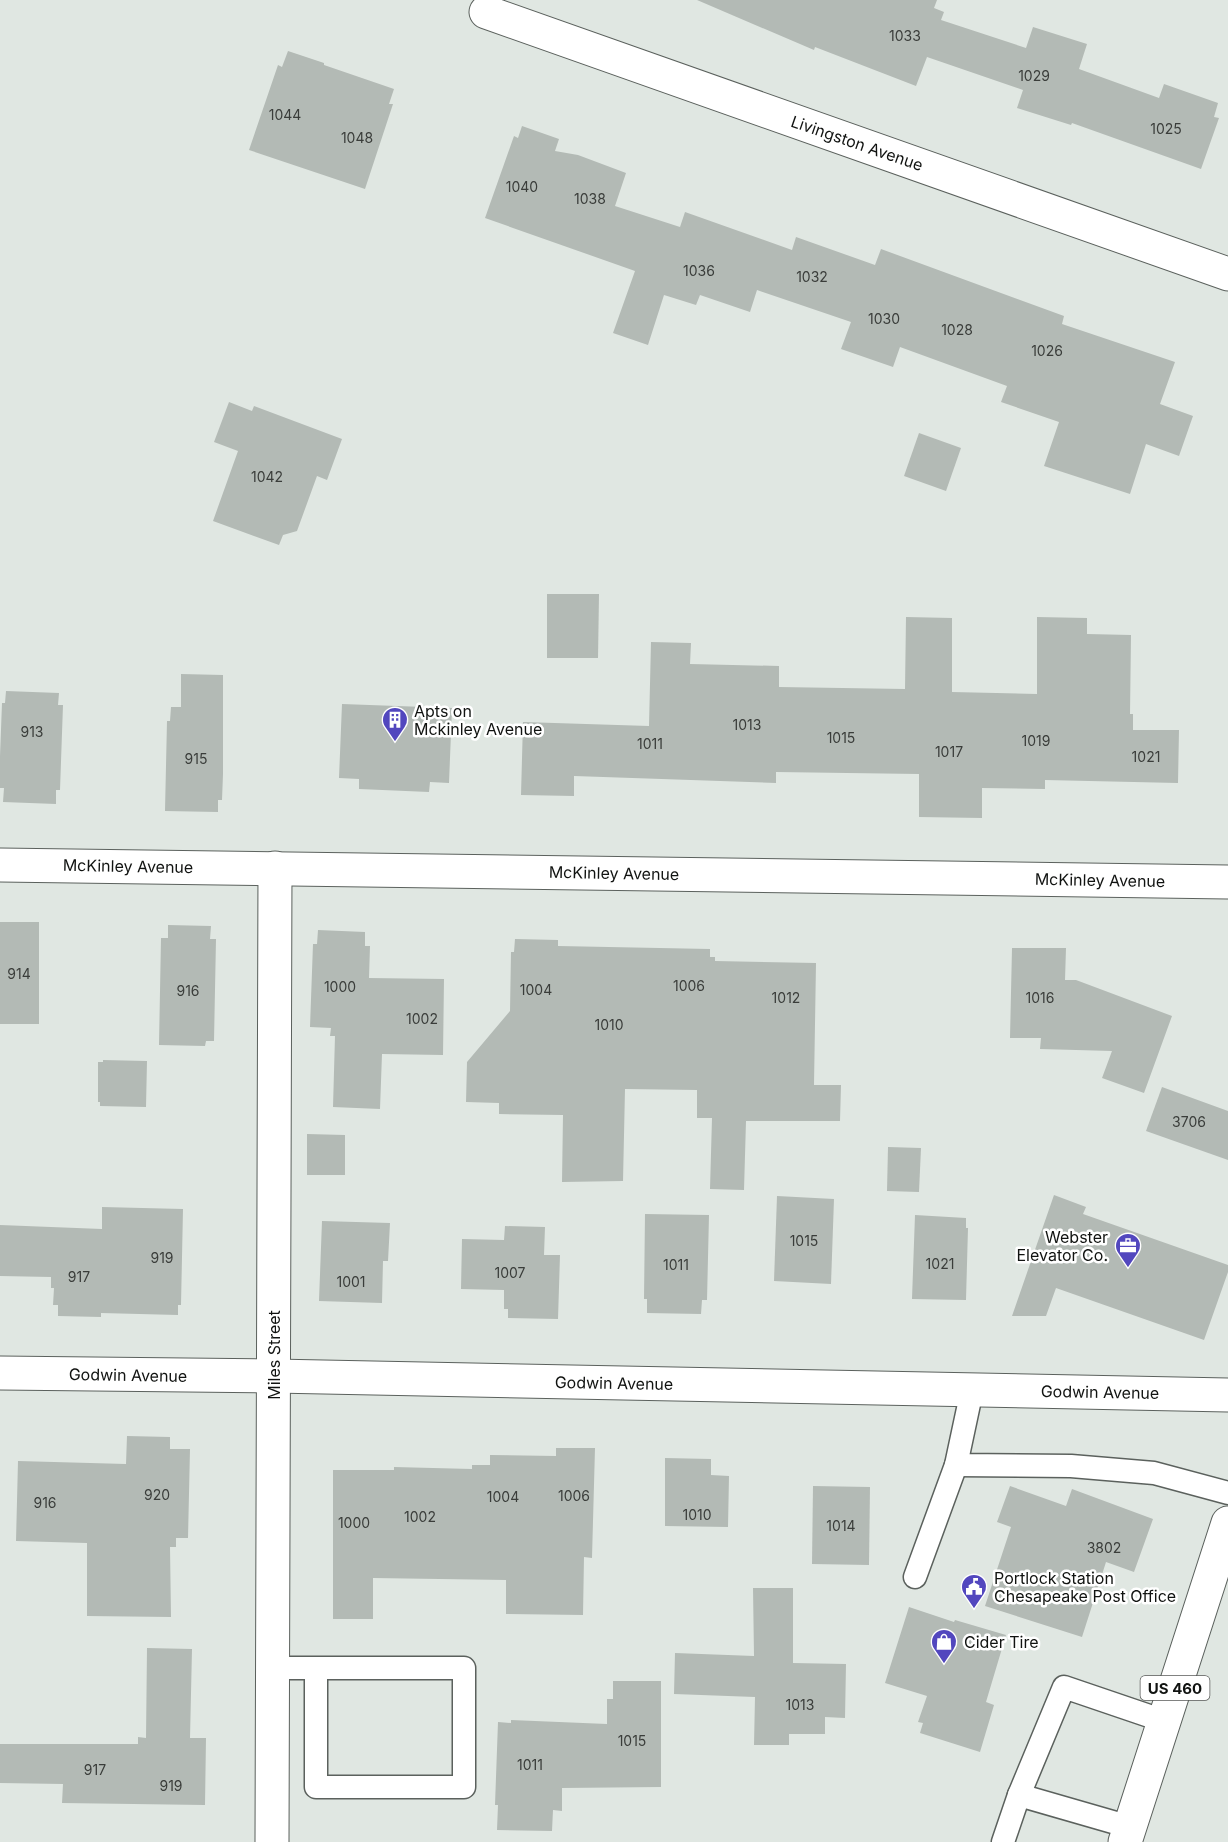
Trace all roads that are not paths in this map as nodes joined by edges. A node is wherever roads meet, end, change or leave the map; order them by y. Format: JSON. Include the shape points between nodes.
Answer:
{"nodes":[{"id":1,"x":486,"y":12,"type":"dead end"},
{"id":2,"x":1228,"y":274,"type":"edge"},
{"id":3,"x":0,"y":865,"type":"edge"},
{"id":4,"x":275,"y":867,"type":"junction"},
{"id":5,"x":1228,"y":882,"type":"edge"},
{"id":6,"x":0,"y":1373,"type":"edge"},
{"id":7,"x":274,"y":1376,"type":"junction"},
{"id":8,"x":972,"y":1390,"type":"junction"},
{"id":9,"x":1228,"y":1395,"type":"edge"},
{"id":10,"x":956,"y":1465,"type":"junction"},
{"id":11,"x":1228,"y":1493,"type":"edge"},
{"id":12,"x":1228,"y":1523,"type":"edge"},
{"id":13,"x":915,"y":1577,"type":"dead end"},
{"id":14,"x":273,"y":1668,"type":"junction"},
{"id":15,"x":316,"y":1668,"type":"junction"},
{"id":16,"x":1164,"y":1721,"type":"junction"},
{"id":17,"x":1019,"y":1795,"type":"junction"},
{"id":18,"x":1128,"y":1834,"type":"edge"},
{"id":19,"x":272,"y":1842,"type":"edge"},
{"id":20,"x":1003,"y":1842,"type":"edge"}],
"edges":[{"from":1,"to":2,"type":"street","name":"Livingston Avenue"},
{"from":3,"to":4,"type":"street","name":"McKinley Avenue"},
{"from":4,"to":5,"type":"street","name":"McKinley Avenue"},
{"from":4,"to":7,"type":"street","name":"Miles Street"},
{"from":6,"to":7,"type":"street","name":"Godwin Avenue"},
{"from":7,"to":8,"type":"street","name":"Godwin Avenue"},
{"from":7,"to":14,"type":"street","name":"Miles Street"},
{"from":8,"to":9,"type":"street","name":"Godwin Avenue"},
{"from":8,"to":10,"type":"lane"},
{"from":10,"to":11,"type":"lane","via":[[1071,1466],[1154,1473]]},
{"from":10,"to":13,"type":"lane"},
{"from":12,"to":16,"type":"street","number":"US 460"},
{"from":14,"to":15,"type":"lane"},
{"from":14,"to":19,"type":"street","name":"Miles Street"},
{"from":15,"to":15,"type":"lane","via":[[464,1668],[464,1788],[316,1787]]},
{"from":16,"to":17,"type":"lane","via":[[1064,1687]]},
{"from":16,"to":18,"type":"street","number":"US 460"},
{"from":17,"to":18,"type":"lane"},
{"from":17,"to":20,"type":"lane"}]}
